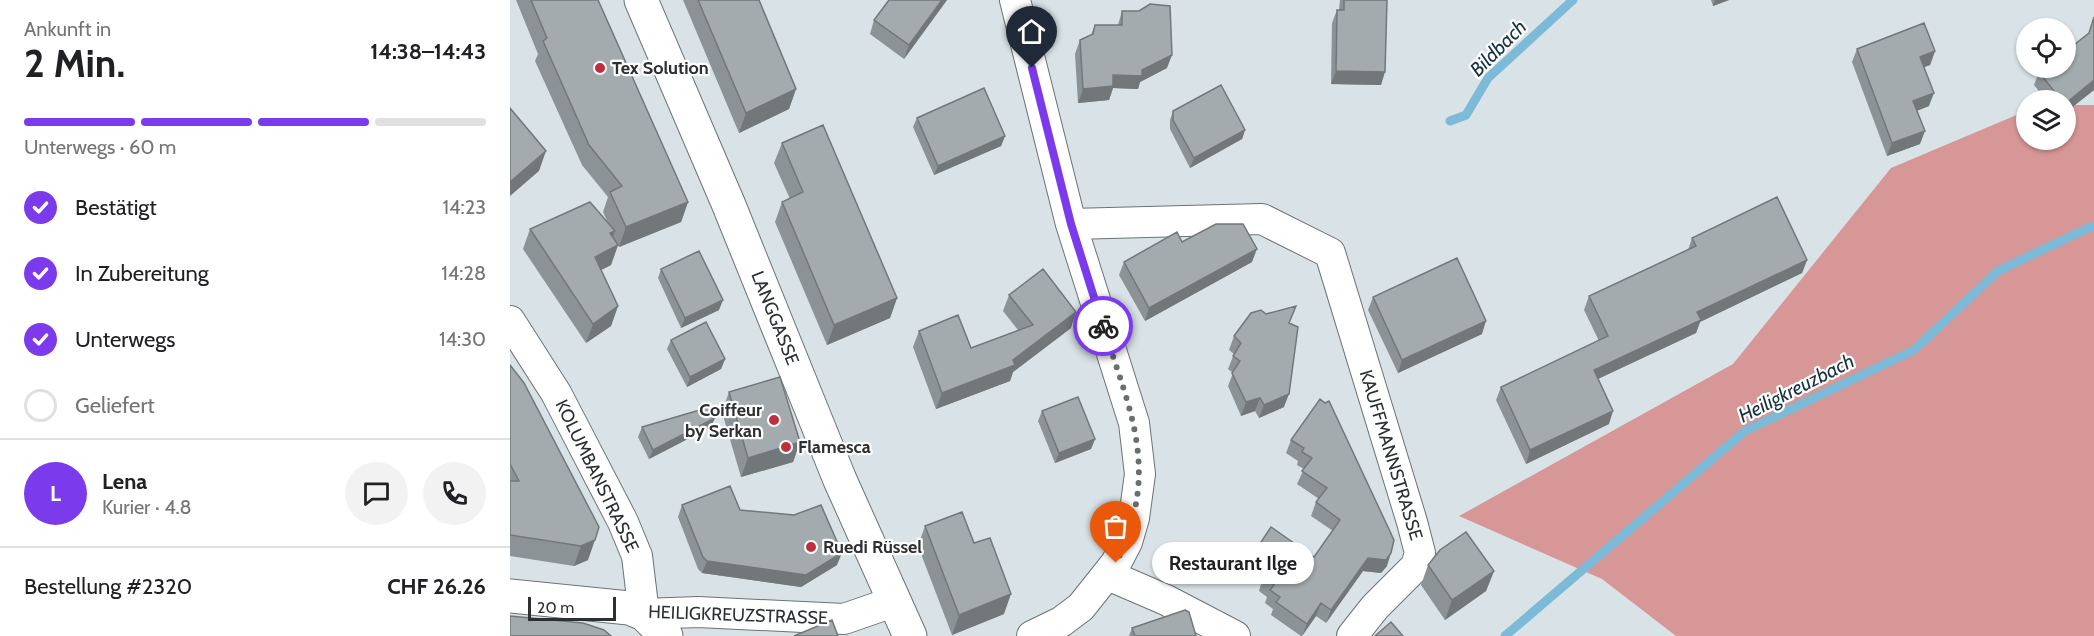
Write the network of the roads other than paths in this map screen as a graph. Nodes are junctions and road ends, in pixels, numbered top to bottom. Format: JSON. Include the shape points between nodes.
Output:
{"nodes":[{"id":1,"x":641,"y":0,"type":"edge"},
{"id":2,"x":1015,"y":0,"type":"edge"},
{"id":3,"x":1071,"y":224,"type":"junction"},
{"id":4,"x":510,"y":321,"type":"edge"},
{"id":5,"x":1108,"y":575,"type":"junction"},
{"id":6,"x":510,"y":596,"type":"edge"},
{"id":7,"x":893,"y":602,"type":"junction"},
{"id":8,"x":655,"y":625,"type":"edge"},
{"id":9,"x":910,"y":636,"type":"edge"},
{"id":10,"x":1032,"y":636,"type":"edge"},
{"id":11,"x":1234,"y":636,"type":"edge"},
{"id":12,"x":1352,"y":636,"type":"edge"}],
"edges":[{"from":1,"to":7,"type":"main road","name":"LANGGASSE"},
{"from":2,"to":3,"type":"street"},
{"from":3,"to":5,"type":"street","via":[[1134,423],[1138,452],[1140,474],[1134,518],[1127,542]]},
{"from":3,"to":12,"type":"street","name":"KAUFFMANNSTRASSE","via":[[1262,219],[1330,253],[1420,553],[1416,566]]},
{"from":4,"to":8,"type":"street","name":"KOLUMBANSTRASSE","via":[[556,393],[623,522],[637,556]]},
{"from":5,"to":10,"type":"street","via":[[1082,607]]},
{"from":5,"to":11,"type":"street"},
{"from":6,"to":8,"type":"main road","name":"HEILIGKREUZSTRASSE","via":[[629,608]]},
{"from":7,"to":8,"type":"street","name":"HEILIGKREUZSTRASSE","via":[[844,619],[698,612]]},
{"from":7,"to":9,"type":"main road","name":"LANGGASSE"}]}
